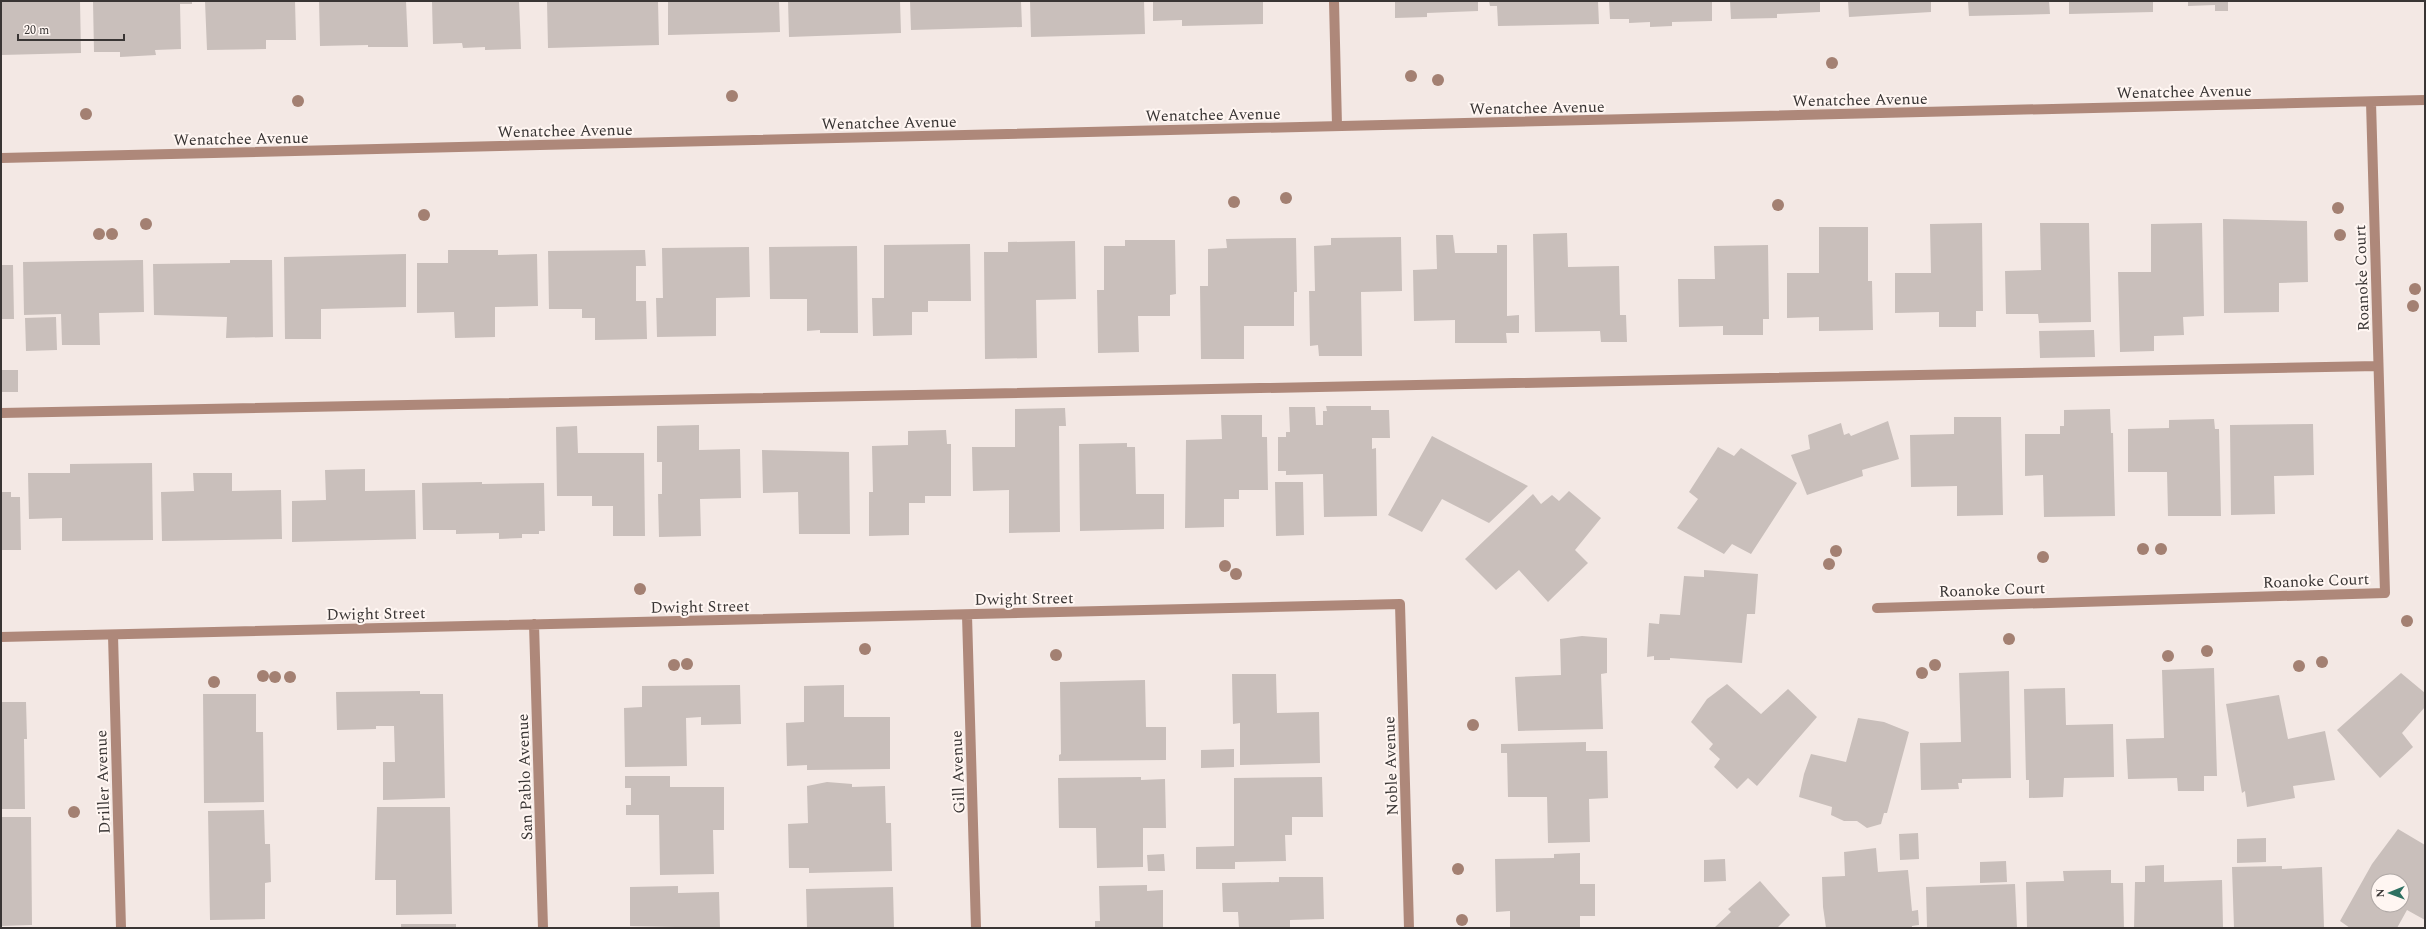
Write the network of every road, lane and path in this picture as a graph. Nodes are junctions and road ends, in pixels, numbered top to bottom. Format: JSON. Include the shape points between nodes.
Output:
{"nodes":[{"id":1,"x":1334,"y":1,"type":"edge"},
{"id":2,"x":2425,"y":100,"type":"edge"},
{"id":3,"x":2371,"y":102,"type":"junction"},
{"id":4,"x":1338,"y":126,"type":"junction"},
{"id":5,"x":1,"y":158,"type":"edge"},
{"id":6,"x":2378,"y":366,"type":"junction"},
{"id":7,"x":1,"y":413,"type":"edge"},
{"id":8,"x":1400,"y":604,"type":"joint"},
{"id":9,"x":1876,"y":608,"type":"dead end"},
{"id":10,"x":967,"y":614,"type":"junction"},
{"id":11,"x":534,"y":624,"type":"junction"},
{"id":12,"x":113,"y":635,"type":"junction"},
{"id":13,"x":1,"y":637,"type":"edge"},
{"id":14,"x":121,"y":928,"type":"edge"},
{"id":15,"x":543,"y":928,"type":"edge"},
{"id":16,"x":976,"y":928,"type":"edge"},
{"id":17,"x":1409,"y":928,"type":"edge"}],
"edges":[{"from":1,"to":4,"type":"street"},
{"from":2,"to":3,"type":"street","name":"Wenatchee Avenue"},
{"from":3,"to":4,"type":"street","name":"Wenatchee Avenue"},
{"from":3,"to":6,"type":"street","name":"Roanoke Court"},
{"from":4,"to":5,"type":"street","name":"Wenatchee Avenue"},
{"from":6,"to":7,"type":"street"},
{"from":6,"to":9,"type":"street","name":"Roanoke Court","via":[[2385,593]]},
{"from":8,"to":10,"type":"street","name":"Dwight Street"},
{"from":8,"to":17,"type":"street","name":"Noble Avenue"},
{"from":10,"to":11,"type":"street","name":"Dwight Street"},
{"from":10,"to":16,"type":"street","name":"Gill Avenue"},
{"from":11,"to":12,"type":"street","name":"Dwight Street"},
{"from":11,"to":15,"type":"street","name":"San Pablo Avenue"},
{"from":12,"to":13,"type":"street","name":"Dwight Street"},
{"from":12,"to":14,"type":"street","name":"Driller Avenue"}]}
